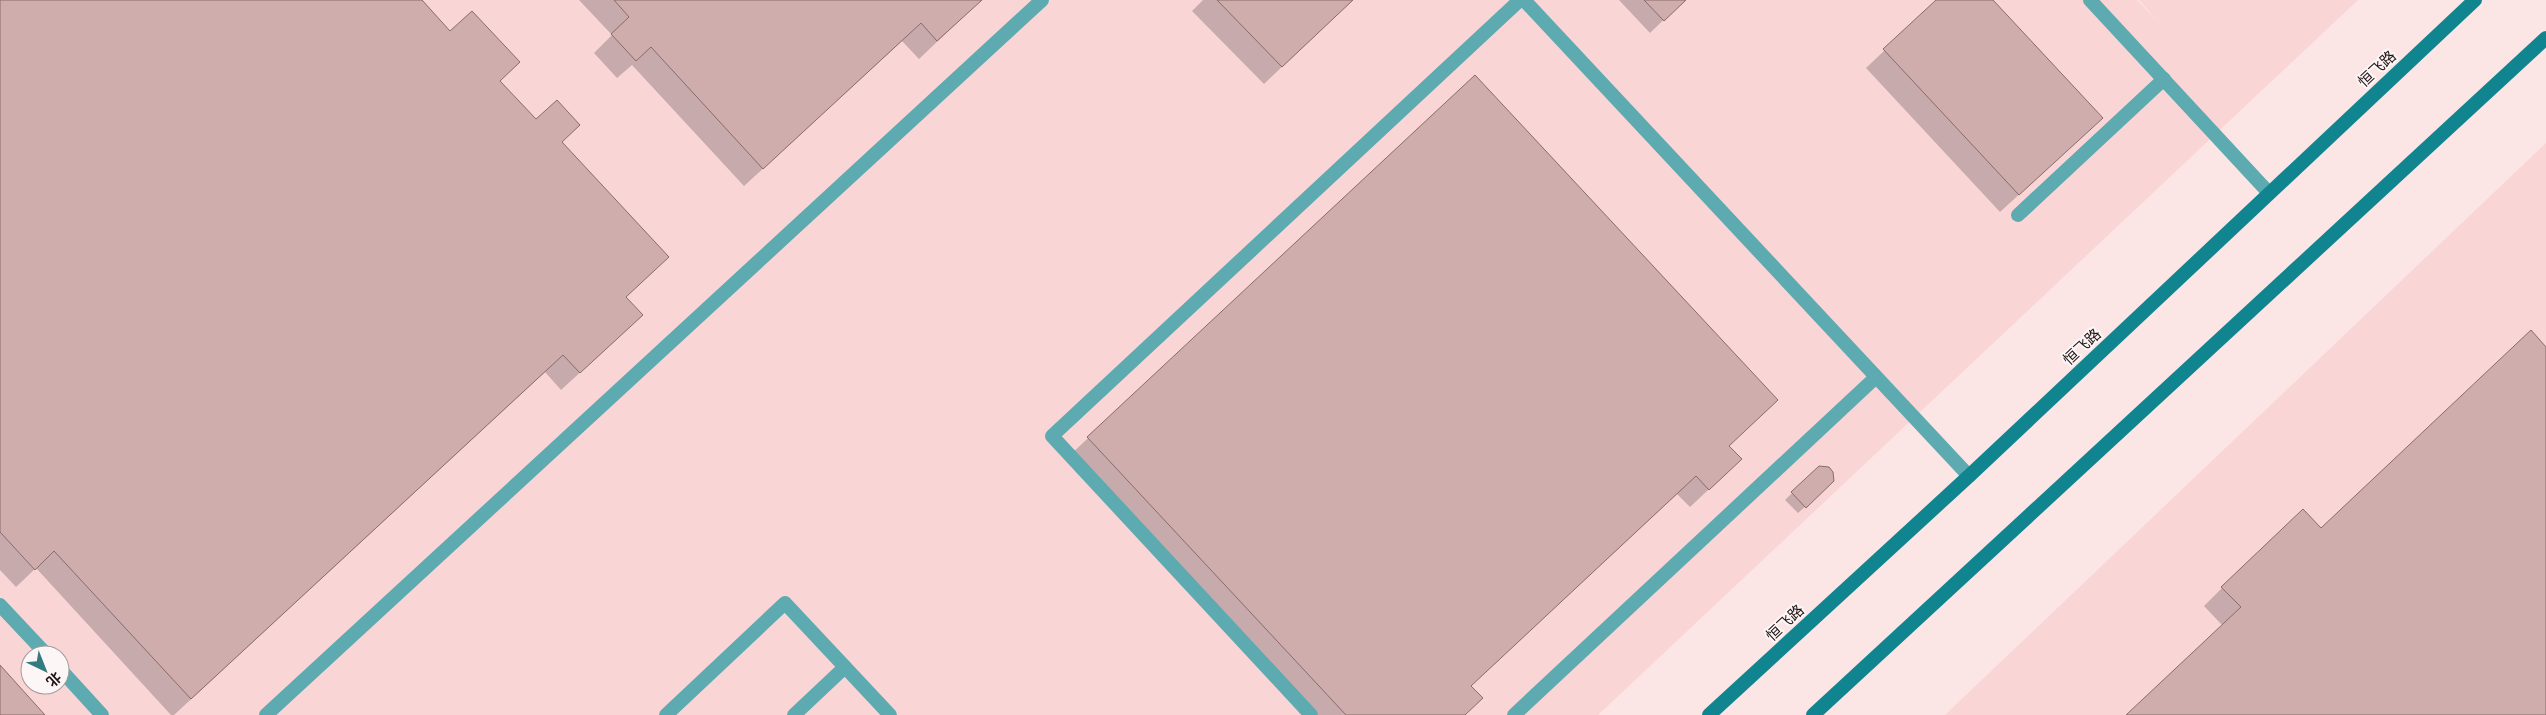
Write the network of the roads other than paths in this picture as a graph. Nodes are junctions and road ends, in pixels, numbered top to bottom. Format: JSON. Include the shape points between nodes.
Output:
{"nodes":[{"id":1,"x":1042,"y":0,"type":"edge"},
{"id":2,"x":1520,"y":0,"type":"edge"},
{"id":3,"x":1524,"y":0,"type":"edge"},
{"id":4,"x":2090,"y":0,"type":"edge"},
{"id":5,"x":2475,"y":0,"type":"edge"},
{"id":6,"x":2546,"y":38,"type":"edge"},
{"id":7,"x":2164,"y":79,"type":"junction"},
{"id":8,"x":2269,"y":193,"type":"junction"},
{"id":9,"x":2018,"y":215,"type":"dead end"},
{"id":10,"x":1875,"y":378,"type":"junction"},
{"id":11,"x":1968,"y":476,"type":"junction"},
{"id":12,"x":0,"y":605,"type":"edge"},
{"id":13,"x":37,"y":645,"type":"edge"},
{"id":14,"x":845,"y":667,"type":"junction"},
{"id":15,"x":70,"y":681,"type":"edge"},
{"id":16,"x":102,"y":715,"type":"edge"},
{"id":17,"x":266,"y":715,"type":"edge"},
{"id":18,"x":666,"y":715,"type":"edge"},
{"id":19,"x":794,"y":715,"type":"edge"},
{"id":20,"x":890,"y":715,"type":"edge"},
{"id":21,"x":1311,"y":715,"type":"edge"},
{"id":22,"x":1514,"y":715,"type":"edge"},
{"id":23,"x":1709,"y":715,"type":"edge"},
{"id":24,"x":1813,"y":715,"type":"edge"}],
"edges":[{"from":1,"to":17,"type":"lane"},
{"from":2,"to":21,"type":"lane","via":[[1052,436]]},
{"from":3,"to":10,"type":"lane"},
{"from":4,"to":7,"type":"lane"},
{"from":5,"to":8,"type":"main road","name":"恒飞路"},
{"from":6,"to":24,"type":"main road"},
{"from":7,"to":8,"type":"lane"},
{"from":7,"to":9,"type":"lane"},
{"from":8,"to":11,"type":"main road","name":"恒飞路"},
{"from":10,"to":11,"type":"lane"},
{"from":10,"to":22,"type":"lane"},
{"from":11,"to":23,"type":"main road","name":"恒飞路"},
{"from":12,"to":13,"type":"lane"},
{"from":14,"to":18,"type":"lane","via":[[785,603]]},
{"from":14,"to":19,"type":"lane"},
{"from":14,"to":20,"type":"lane"},
{"from":15,"to":16,"type":"lane"}]}
